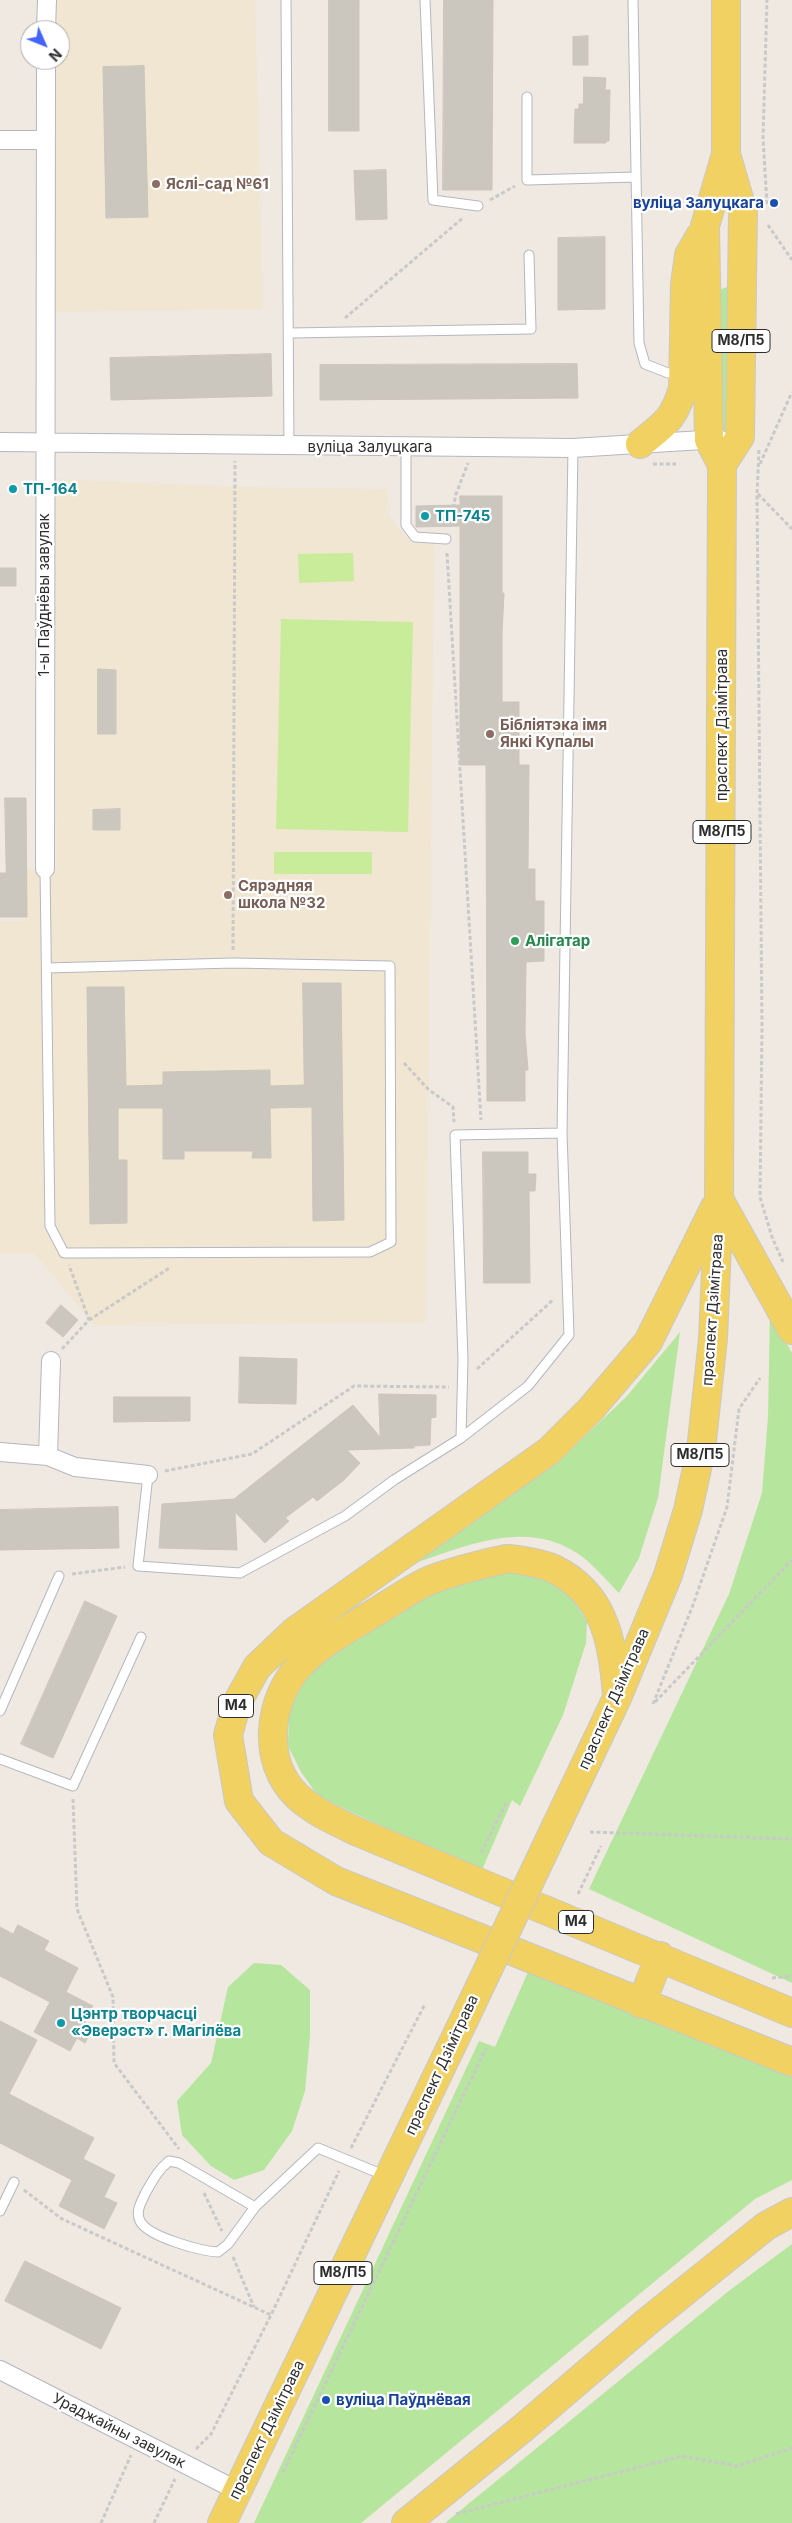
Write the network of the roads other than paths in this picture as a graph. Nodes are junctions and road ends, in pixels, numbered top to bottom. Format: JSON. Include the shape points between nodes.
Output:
{"nodes":[{"id":1,"x":47,"y":0,"type":"edge"},
{"id":2,"x":286,"y":0,"type":"edge"},
{"id":3,"x":425,"y":0,"type":"edge"},
{"id":4,"x":633,"y":0,"type":"edge"},
{"id":5,"x":726,"y":0,"type":"edge"},
{"id":6,"x":46,"y":20,"type":"edge"},
{"id":7,"x":46,"y":70,"type":"edge"},
{"id":8,"x":527,"y":97,"type":"dead end"},
{"id":9,"x":0,"y":140,"type":"edge"},
{"id":10,"x":44,"y":140,"type":"junction"},
{"id":11,"x":726,"y":154,"type":"junction"},
{"id":12,"x":636,"y":177,"type":"junction"},
{"id":13,"x":478,"y":206,"type":"road end"},
{"id":14,"x":706,"y":226,"type":"junction"},
{"id":15,"x":529,"y":255,"type":"dead end"},
{"id":16,"x":290,"y":333,"type":"junction"},
{"id":17,"x":683,"y":373,"type":"junction"},
{"id":18,"x":709,"y":440,"type":"junction"},
{"id":19,"x":0,"y":442,"type":"edge"},
{"id":20,"x":44,"y":442,"type":"junction"},
{"id":21,"x":750,"y":442,"type":"junction"},
{"id":22,"x":289,"y":447,"type":"junction"},
{"id":23,"x":406,"y":448,"type":"junction"},
{"id":24,"x":573,"y":448,"type":"junction"},
{"id":25,"x":644,"y":454,"type":"junction"},
{"id":26,"x":722,"y":465,"type":"junction"},
{"id":27,"x":446,"y":539,"type":"road end"},
{"id":28,"x":45,"y":869,"type":"joint"},
{"id":29,"x":47,"y":968,"type":"junction"},
{"id":30,"x":562,"y":1133,"type":"junction"},
{"id":31,"x":719,"y":1199,"type":"junction"},
{"id":32,"x":792,"y":1330,"type":"edge"},
{"id":33,"x":51,"y":1361,"type":"road end"},
{"id":34,"x":461,"y":1438,"type":"junction"},
{"id":35,"x":0,"y":1452,"type":"edge"},
{"id":36,"x":48,"y":1456,"type":"junction"},
{"id":37,"x":148,"y":1474,"type":"joint"},
{"id":38,"x":59,"y":1576,"type":"road end"},
{"id":39,"x":141,"y":1637,"type":"dead end"},
{"id":40,"x":617,"y":1698,"type":"junction"},
{"id":41,"x":0,"y":1711,"type":"edge"},
{"id":42,"x":0,"y":1759,"type":"edge"},
{"id":43,"x":660,"y":1956,"type":"junction"},
{"id":44,"x":641,"y":2004,"type":"junction"},
{"id":45,"x":792,"y":2013,"type":"edge"},
{"id":46,"x":792,"y":2062,"type":"edge"},
{"id":47,"x":389,"y":2177,"type":"junction"},
{"id":48,"x":14,"y":2182,"type":"road end"},
{"id":49,"x":254,"y":2207,"type":"junction"},
{"id":50,"x":0,"y":2211,"type":"edge"},
{"id":51,"x":792,"y":2212,"type":"edge"},
{"id":52,"x":0,"y":2370,"type":"edge"},
{"id":53,"x":238,"y":2491,"type":"junction"},
{"id":54,"x":222,"y":2523,"type":"edge"},
{"id":55,"x":406,"y":2523,"type":"edge"}],
"edges":[{"from":1,"to":6,"type":"street"},
{"from":2,"to":16,"type":"lane"},
{"from":3,"to":13,"type":"lane","via":[[433,200]]},
{"from":4,"to":12,"type":"lane"},
{"from":5,"to":11,"type":"main road","number":"М8/П5"},
{"from":7,"to":10,"type":"street","name":"1-ы Паўднёвы завулак"},
{"from":8,"to":12,"type":"lane","via":[[527,180]]},
{"from":9,"to":10,"type":"street"},
{"from":10,"to":20,"type":"street","name":"1-ы Паўднёвы завулак"},
{"from":11,"to":14,"type":"main road"},
{"from":11,"to":21,"type":"main road","number":"М8/П5","via":[[743,212]]},
{"from":12,"to":17,"type":"lane","via":[[639,343],[644,364],[668,373]]},
{"from":14,"to":17,"type":"main road","via":[[689,255]]},
{"from":14,"to":18,"type":"main road"},
{"from":15,"to":16,"type":"lane","via":[[531,330]]},
{"from":16,"to":22,"type":"lane"},
{"from":17,"to":25,"type":"main road","via":[[679,403]]},
{"from":18,"to":21,"type":"street","name":"вуліца Залуцкага"},
{"from":18,"to":25,"type":"street","name":"вуліца Залуцкага"},
{"from":18,"to":26,"type":"main road"},
{"from":19,"to":20,"type":"street","name":"вуліца Залуцкага"},
{"from":20,"to":22,"type":"street","name":"вуліца Залуцкага"},
{"from":20,"to":28,"type":"street","name":"1-ы Паўднёвы завулак"},
{"from":21,"to":26,"type":"main road"},
{"from":22,"to":23,"type":"street","name":"вуліца Залуцкага"},
{"from":23,"to":24,"type":"street","name":"вуліца Залуцкага","via":[[479,455]]},
{"from":23,"to":27,"type":"lane","via":[[406,525],[415,537]]},
{"from":24,"to":25,"type":"street","name":"вуліца Залуцкага"},
{"from":24,"to":30,"type":"lane"},
{"from":26,"to":31,"type":"main road","name":"праспект Дзімітрава","number":"М8/П5"},
{"from":28,"to":29,"type":"lane"},
{"from":29,"to":29,"type":"lane","via":[[233,963],[390,966],[391,1242],[370,1252],[64,1253],[50,1226]]},
{"from":30,"to":34,"type":"lane","via":[[570,1335],[528,1386]]},
{"from":30,"to":34,"type":"lane","via":[[455,1136],[463,1359]]},
{"from":31,"to":32,"type":"main road"},
{"from":31,"to":40,"type":"main road","name":"праспект Дзімітрава","number":"М8/П5","via":[[713,1339],[702,1450],[668,1575]]},
{"from":31,"to":44,"type":"main road","number":"М4","via":[[648,1342],[591,1408],[549,1451],[295,1631],[257,1667],[237,1703],[228,1735],[239,1801],[270,1842],[336,1881]]},
{"from":33,"to":36,"type":"street"},
{"from":34,"to":37,"type":"lane","via":[[344,1516],[240,1573],[138,1566]]},
{"from":35,"to":36,"type":"street"},
{"from":36,"to":37,"type":"street","via":[[75,1467]]},
{"from":38,"to":41,"type":"lane"},
{"from":39,"to":42,"type":"lane","via":[[73,1786]]},
{"from":40,"to":43,"type":"main road","number":"М4","via":[[613,1651],[598,1608],[582,1589],[553,1568],[508,1559],[428,1582],[326,1642],[300,1665],[276,1704],[274,1754],[282,1776],[296,1795],[323,1815]]},
{"from":40,"to":47,"type":"main road","name":"праспект Дзімітрава","number":"М8/П5","bridge":true},
{"from":43,"to":44,"type":"main road"},
{"from":43,"to":45,"type":"main road","number":"М4"},
{"from":44,"to":46,"type":"main road","number":"М4"},
{"from":47,"to":49,"type":"lane","via":[[318,2148]]},
{"from":47,"to":53,"type":"main road","name":"праспект Дзімітрава","number":"М8/П5"},
{"from":48,"to":50,"type":"lane"},
{"from":49,"to":49,"type":"lane","via":[[179,2163],[169,2161],[159,2169],[138,2209],[140,2221],[147,2230],[203,2251],[218,2252],[228,2244]]},
{"from":51,"to":55,"type":"main road","via":[[766,2226],[648,2321]]},
{"from":52,"to":53,"type":"street","name":"Ураджайны завулак"},
{"from":53,"to":54,"type":"main road","name":"праспект Дзімітрава","number":"М8/П5"}]}
